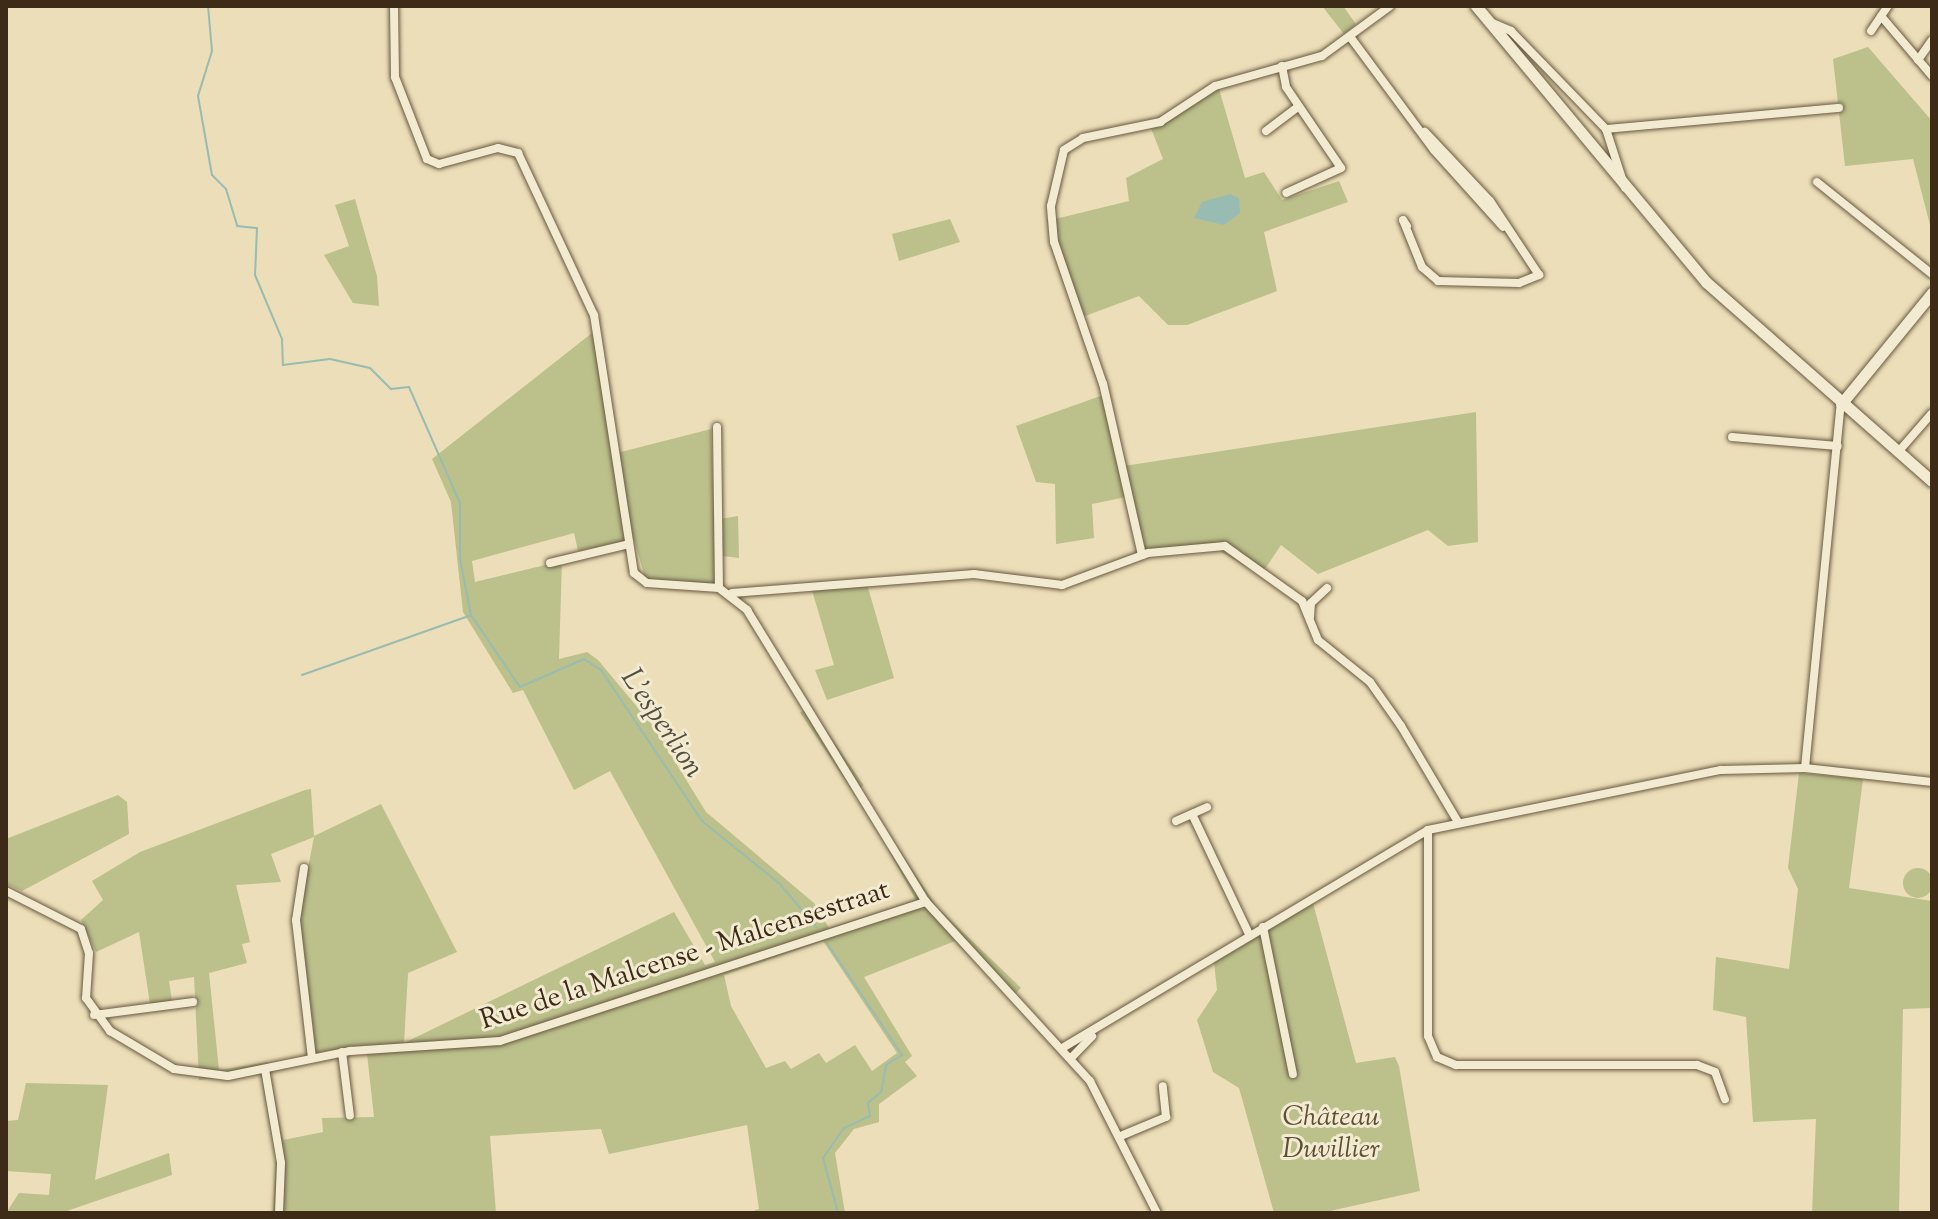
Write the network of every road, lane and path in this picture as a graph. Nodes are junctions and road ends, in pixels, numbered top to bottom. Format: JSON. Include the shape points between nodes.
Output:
{"nodes":[{"id":1,"x":394,"y":6,"type":"edge"},
{"id":2,"x":1390,"y":6,"type":"edge"},
{"id":3,"x":1476,"y":6,"type":"edge"},
{"id":4,"x":1888,"y":6,"type":"edge"},
{"id":5,"x":1881,"y":16,"type":"junction"},
{"id":6,"x":1489,"y":22,"type":"junction"},
{"id":7,"x":1871,"y":31,"type":"dead end"},
{"id":8,"x":1351,"y":38,"type":"junction"},
{"id":9,"x":1932,"y":40,"type":"edge"},
{"id":10,"x":1918,"y":60,"type":"junction"},
{"id":11,"x":1282,"y":66,"type":"junction"},
{"id":12,"x":1932,"y":76,"type":"edge"},
{"id":13,"x":1299,"y":106,"type":"junction"},
{"id":14,"x":1839,"y":108,"type":"dead end"},
{"id":15,"x":1606,"y":129,"type":"junction"},
{"id":16,"x":1266,"y":131,"type":"dead end"},
{"id":17,"x":1817,"y":182,"type":"dead end"},
{"id":18,"x":1624,"y":188,"type":"junction"},
{"id":19,"x":1286,"y":193,"type":"dead end"},
{"id":20,"x":1407,"y":226,"type":"dead end"},
{"id":21,"x":1932,"y":274,"type":"edge"},
{"id":22,"x":1932,"y":293,"type":"edge"},
{"id":23,"x":1841,"y":404,"type":"junction"},
{"id":24,"x":1932,"y":413,"type":"edge"},
{"id":25,"x":717,"y":427,"type":"dead end"},
{"id":26,"x":1732,"y":437,"type":"dead end"},
{"id":27,"x":1838,"y":446,"type":"junction"},
{"id":28,"x":1899,"y":451,"type":"junction"},
{"id":29,"x":1932,"y":481,"type":"edge"},
{"id":30,"x":629,"y":544,"type":"junction"},
{"id":31,"x":1142,"y":555,"type":"junction"},
{"id":32,"x":550,"y":563,"type":"dead end"},
{"id":33,"x":719,"y":588,"type":"junction"},
{"id":34,"x":1327,"y":588,"type":"dead end"},
{"id":35,"x":732,"y":593,"type":"junction"},
{"id":36,"x":1310,"y":618,"type":"junction"},
{"id":37,"x":1805,"y":768,"type":"junction"},
{"id":38,"x":1932,"y":782,"type":"edge"},
{"id":39,"x":1207,"y":807,"type":"dead end"},
{"id":40,"x":1192,"y":814,"type":"junction"},
{"id":41,"x":1176,"y":821,"type":"dead end"},
{"id":42,"x":1458,"y":822,"type":"junction"},
{"id":43,"x":1428,"y":830,"type":"junction"},
{"id":44,"x":304,"y":868,"type":"dead end"},
{"id":45,"x":7,"y":895,"type":"edge"},
{"id":46,"x":926,"y":902,"type":"junction"},
{"id":47,"x":1263,"y":927,"type":"junction"},
{"id":48,"x":1250,"y":936,"type":"junction"},
{"id":49,"x":193,"y":1002,"type":"dead end"},
{"id":50,"x":94,"y":1015,"type":"junction"},
{"id":51,"x":1092,"y":1036,"type":"junction"},
{"id":52,"x":1064,"y":1047,"type":"junction"},
{"id":53,"x":342,"y":1052,"type":"junction"},
{"id":54,"x":1072,"y":1057,"type":"junction"},
{"id":55,"x":312,"y":1058,"type":"junction"},
{"id":56,"x":265,"y":1069,"type":"junction"},
{"id":57,"x":1293,"y":1074,"type":"dead end"},
{"id":58,"x":1164,"y":1086,"type":"dead end"},
{"id":59,"x":1725,"y":1099,"type":"dead end"},
{"id":60,"x":350,"y":1116,"type":"dead end"},
{"id":61,"x":1123,"y":1135,"type":"junction"},
{"id":62,"x":279,"y":1213,"type":"edge"},
{"id":63,"x":1157,"y":1213,"type":"edge"}],
"edges":[{"from":1,"to":30,"type":"street","via":[[395,77],[427,159],[439,164],[498,148],[518,153],[594,315],[610,383]]},
{"from":2,"to":8,"type":"street"},
{"from":3,"to":6,"type":"main road"},
{"from":4,"to":5,"type":"street"},
{"from":5,"to":7,"type":"street"},
{"from":5,"to":10,"type":"street"},
{"from":6,"to":15,"type":"street","via":[[1511,31]]},
{"from":6,"to":18,"type":"main road"},
{"from":8,"to":11,"type":"street","via":[[1322,56]]},
{"from":8,"to":20,"type":"street","via":[[1425,132],[1490,201],[1539,275],[1533,282],[1438,281],[1422,267]]},
{"from":9,"to":10,"type":"street"},
{"from":10,"to":12,"type":"street"},
{"from":11,"to":13,"type":"street"},
{"from":11,"to":31,"type":"street","via":[[1215,86],[1145,127],[1071,142],[1060,160],[1054,242],[1103,384]]},
{"from":13,"to":16,"type":"street"},
{"from":13,"to":19,"type":"street","via":[[1341,168]]},
{"from":14,"to":15,"type":"street"},
{"from":15,"to":18,"type":"street"},
{"from":17,"to":21,"type":"street"},
{"from":18,"to":23,"type":"main road","via":[[1706,282]]},
{"from":22,"to":23,"type":"main road"},
{"from":23,"to":27,"type":"street"},
{"from":23,"to":28,"type":"main road"},
{"from":24,"to":28,"type":"street"},
{"from":25,"to":33,"type":"street"},
{"from":26,"to":27,"type":"street"},
{"from":27,"to":37,"type":"street"},
{"from":28,"to":29,"type":"main road"},
{"from":30,"to":32,"type":"street"},
{"from":30,"to":33,"type":"street","via":[[634,573],[647,583]]},
{"from":31,"to":35,"type":"street","via":[[1062,585],[974,574]]},
{"from":31,"to":36,"type":"street","via":[[1225,546],[1294,593]]},
{"from":33,"to":35,"type":"street"},
{"from":34,"to":36,"type":"street","via":[[1311,603]]},
{"from":35,"to":46,"type":"street"},
{"from":36,"to":42,"type":"street","via":[[1326,649],[1370,682]]},
{"from":37,"to":38,"type":"street"},
{"from":37,"to":42,"type":"street","via":[[1706,772]]},
{"from":39,"to":40,"type":"street"},
{"from":40,"to":41,"type":"street"},
{"from":40,"to":48,"type":"street"},
{"from":42,"to":43,"type":"street"},
{"from":43,"to":47,"type":"street"},
{"from":43,"to":59,"type":"street","via":[[1428,1036],[1437,1057],[1456,1065],[1697,1065],[1715,1072]]},
{"from":44,"to":55,"type":"street","via":[[296,920]]},
{"from":45,"to":50,"type":"street","via":[[81,929]]},
{"from":46,"to":52,"type":"street"},
{"from":46,"to":53,"type":"street","name":"Rue de la Malcense - Malcensestraat","via":[[500,1041]]},
{"from":47,"to":48,"type":"street"},
{"from":47,"to":57,"type":"street"},
{"from":48,"to":51,"type":"street"},
{"from":49,"to":50,"type":"street"},
{"from":50,"to":56,"type":"street","name":"Rue de la Malcense - Malcensestraat","via":[[174,1069],[228,1076]]},
{"from":51,"to":52,"type":"street"},
{"from":51,"to":54,"type":"street"},
{"from":52,"to":54,"type":"street"},
{"from":53,"to":55,"type":"street","name":"Rue de la Malcense - Malcensestraat"},
{"from":53,"to":60,"type":"street"},
{"from":54,"to":61,"type":"street"},
{"from":55,"to":56,"type":"street","name":"Rue de la Malcense - Malcensestraat"},
{"from":56,"to":62,"type":"street","via":[[281,1163]]},
{"from":58,"to":61,"type":"street","via":[[1166,1117]]},
{"from":61,"to":63,"type":"street"}]}
